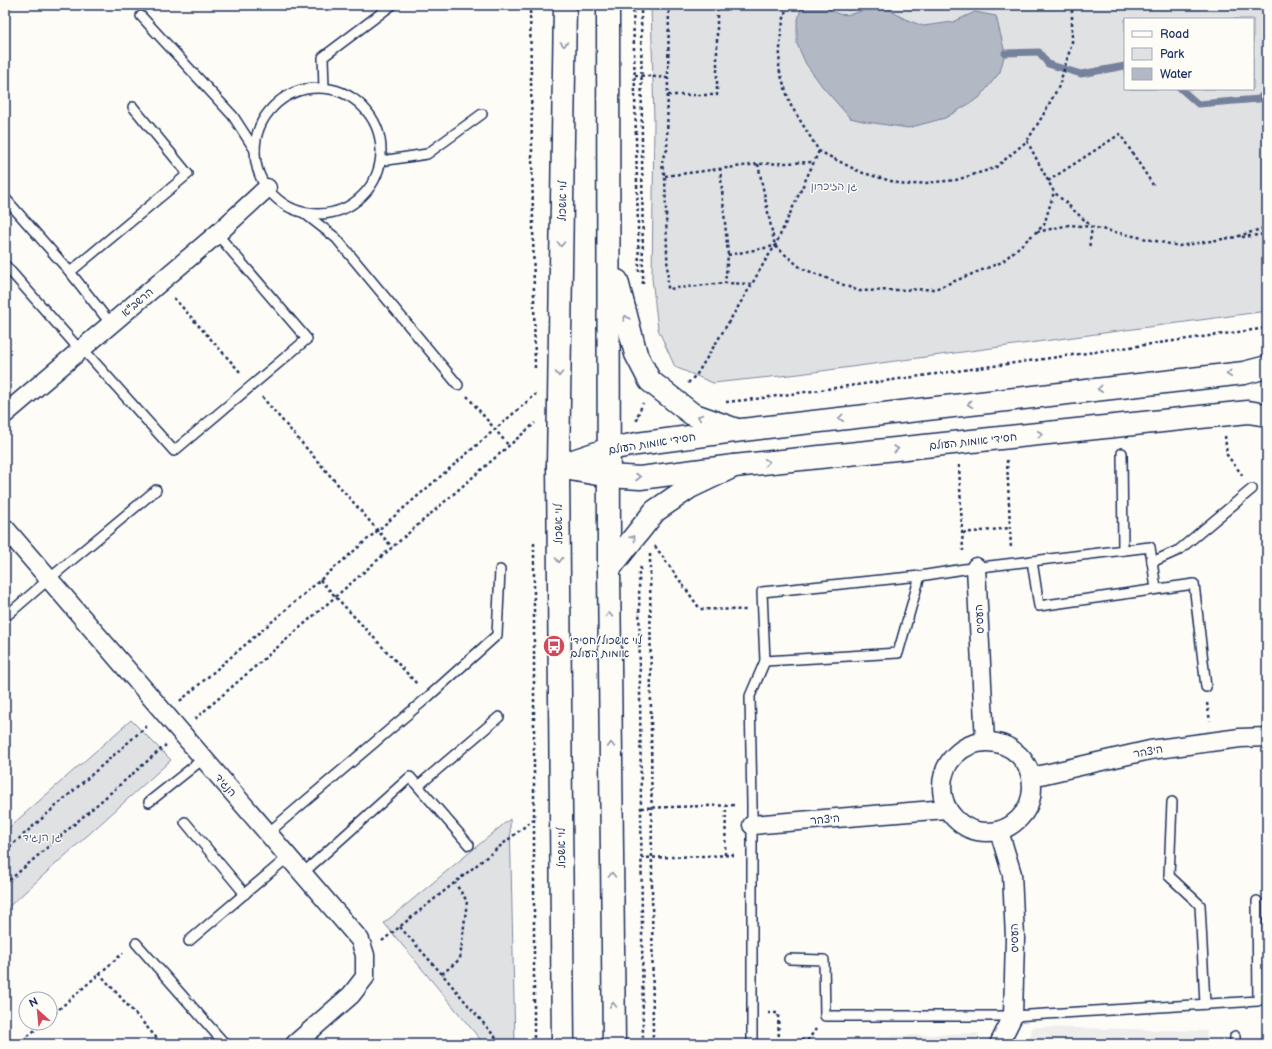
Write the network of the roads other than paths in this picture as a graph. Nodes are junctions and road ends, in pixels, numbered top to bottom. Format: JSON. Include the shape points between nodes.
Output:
{"nodes":[{"id":1,"x":392,"y":5,"type":"edge"},
{"id":2,"x":565,"y":5,"type":"edge"},
{"id":3,"x":608,"y":5,"type":"edge"},
{"id":4,"x":141,"y":16,"type":"dead end"},
{"id":5,"x":324,"y":88,"type":"junction"},
{"id":6,"x":133,"y":107,"type":"dead end"},
{"id":7,"x":482,"y":114,"type":"dead end"},
{"id":8,"x":255,"y":150,"type":"junction"},
{"id":9,"x":381,"y":161,"type":"junction"},
{"id":10,"x":267,"y":188,"type":"junction"},
{"id":11,"x":5,"y":198,"type":"edge"},
{"id":12,"x":304,"y":213,"type":"junction"},
{"id":13,"x":217,"y":234,"type":"junction"},
{"id":14,"x":608,"y":244,"type":"junction"},
{"id":15,"x":5,"y":265,"type":"edge"},
{"id":16,"x":70,"y":272,"type":"junction"},
{"id":17,"x":111,"y":324,"type":"junction"},
{"id":18,"x":81,"y":349,"type":"junction"},
{"id":19,"x":1267,"y":367,"type":"edge"},
{"id":20,"x":458,"y":385,"type":"road end"},
{"id":21,"x":5,"y":414,"type":"edge"},
{"id":22,"x":1267,"y":415,"type":"edge"},
{"id":23,"x":737,"y":430,"type":"junction"},
{"id":24,"x":608,"y":449,"type":"junction"},
{"id":25,"x":1122,"y":453,"type":"dead end"},
{"id":26,"x":558,"y":466,"type":"junction"},
{"id":27,"x":734,"y":466,"type":"junction"},
{"id":28,"x":609,"y":476,"type":"junction"},
{"id":29,"x":156,"y":490,"type":"dead end"},
{"id":30,"x":1252,"y":490,"type":"road end"},
{"id":31,"x":5,"y":528,"type":"edge"},
{"id":32,"x":1123,"y":550,"type":"junction"},
{"id":33,"x":1032,"y":561,"type":"junction"},
{"id":34,"x":1152,"y":562,"type":"junction"},
{"id":35,"x":970,"y":568,"type":"junction"},
{"id":36,"x":609,"y":569,"type":"junction"},
{"id":37,"x":500,"y":570,"type":"dead end"},
{"id":38,"x":920,"y":576,"type":"junction"},
{"id":39,"x":49,"y":579,"type":"junction"},
{"id":40,"x":1156,"y":589,"type":"junction"},
{"id":41,"x":5,"y":617,"type":"edge"},
{"id":42,"x":765,"y":661,"type":"junction"},
{"id":43,"x":1206,"y":687,"type":"road end"},
{"id":44,"x":500,"y":717,"type":"dead end"},
{"id":45,"x":1267,"y":737,"type":"edge"},
{"id":46,"x":985,"y":742,"type":"junction"},
{"id":47,"x":204,"y":759,"type":"junction"},
{"id":48,"x":1032,"y":777,"type":"junction"},
{"id":49,"x":418,"y":786,"type":"junction"},
{"id":50,"x":149,"y":802,"type":"dead end"},
{"id":51,"x":1172,"y":802,"type":"dead end"},
{"id":52,"x":946,"y":809,"type":"junction"},
{"id":53,"x":185,"y":822,"type":"dead end"},
{"id":54,"x":752,"y":825,"type":"junction"},
{"id":55,"x":1000,"y":831,"type":"junction"},
{"id":56,"x":268,"y":833,"type":"junction"},
{"id":57,"x":468,"y":845,"type":"dead end"},
{"id":58,"x":288,"y":857,"type":"junction"},
{"id":59,"x":302,"y":874,"type":"junction"},
{"id":60,"x":245,"y":894,"type":"junction"},
{"id":61,"x":1257,"y":901,"type":"dead end"},
{"id":62,"x":189,"y":941,"type":"dead end"},
{"id":63,"x":136,"y":943,"type":"road end"},
{"id":64,"x":789,"y":960,"type":"dead end"},
{"id":65,"x":1204,"y":1004,"type":"junction"},
{"id":66,"x":1013,"y":1016,"type":"junction"},
{"id":67,"x":225,"y":1044,"type":"edge"},
{"id":68,"x":295,"y":1044,"type":"edge"},
{"id":69,"x":563,"y":1044,"type":"edge"},
{"id":70,"x":614,"y":1044,"type":"edge"},
{"id":71,"x":752,"y":1044,"type":"edge"},
{"id":72,"x":999,"y":1044,"type":"edge"}],
"edges":[{"from":1,"to":5,"type":"lane","via":[[323,56]]},
{"from":2,"to":26,"type":"main road","name":"לוי אשכול","one_way":true},
{"from":3,"to":14,"type":"main road"},
{"from":4,"to":8,"type":"lane","via":[[233,116]]},
{"from":5,"to":8,"type":"lane","via":[[304,90],[284,98],[269,112],[259,130]]},
{"from":5,"to":9,"type":"lane","via":[[344,93],[361,104],[374,121],[381,140]]},
{"from":6,"to":16,"type":"lane","via":[[188,174]]},
{"from":7,"to":9,"type":"lane","via":[[427,154]]},
{"from":8,"to":10,"type":"lane","via":[[258,170]]},
{"from":9,"to":12,"type":"lane","via":[[374,180],[362,197],[345,209],[324,214]]},
{"from":10,"to":12,"type":"lane","via":[[290,208]]},
{"from":10,"to":13,"type":"street","name":"הרשב\"א"},
{"from":11,"to":16,"type":"lane"},
{"from":12,"to":20,"type":"lane","via":[[336,238]]},
{"from":13,"to":17,"type":"street","name":"הרשב\"א"},
{"from":13,"to":18,"type":"lane","via":[[307,338],[174,451]]},
{"from":23,"to":14,"type":"main road","one_way":true,"via":[[692,414],[650,381],[636,354]]},
{"from":14,"to":24,"type":"main road"},
{"from":15,"to":18,"type":"lane"},
{"from":16,"to":17,"type":"lane"},
{"from":17,"to":18,"type":"street","name":"הרשב\"א"},
{"from":18,"to":21,"type":"street","name":"הרשב\"א"},
{"from":19,"to":23,"type":"main road","name":"חסידי אומות העולם","one_way":true,"via":[[1244,373]]},
{"from":27,"to":22,"type":"main road","name":"חסידי אומות העולם","one_way":true,"via":[[1248,412]]},
{"from":23,"to":24,"type":"main road","name":"חסידי אומות העולם"},
{"from":24,"to":26,"type":"main road","name":"חסידי אומות העולם"},
{"from":24,"to":28,"type":"main road"},
{"from":25,"to":32,"type":"lane"},
{"from":26,"to":28,"type":"main road","name":"חסידי אומות העולם"},
{"from":26,"to":69,"type":"main road","name":"לוי אשכול","one_way":true},
{"from":28,"to":27,"type":"main road","name":"חסידי אומות העולם","one_way":true,"via":[[640,478]]},
{"from":36,"to":27,"type":"main road","one_way":true,"via":[[655,511],[690,487]]},
{"from":28,"to":36,"type":"main road"},
{"from":29,"to":39,"type":"lane"},
{"from":30,"to":34,"type":"lane","via":[[1179,550]]},
{"from":31,"to":39,"type":"street","name":"הנגיד"},
{"from":32,"to":33,"type":"lane"},
{"from":32,"to":34,"type":"lane","via":[[1150,547]]},
{"from":33,"to":35,"type":"lane"},
{"from":33,"to":40,"type":"lane","via":[[1039,606]]},
{"from":34,"to":40,"type":"lane"},
{"from":35,"to":38,"type":"lane"},
{"from":35,"to":46,"type":"street","name":"העסיס"},
{"from":70,"to":36,"type":"main road","one_way":true},
{"from":37,"to":56,"type":"lane","via":[[497,635]]},
{"from":38,"to":42,"type":"lane","via":[[898,653]]},
{"from":38,"to":42,"type":"lane","via":[[762,592]]},
{"from":39,"to":41,"type":"lane"},
{"from":39,"to":47,"type":"street","name":"הנגיד"},
{"from":40,"to":43,"type":"lane","via":[[1194,584]]},
{"from":42,"to":54,"type":"lane","via":[[750,696]]},
{"from":44,"to":49,"type":"lane"},
{"from":45,"to":48,"type":"street","name":"היצהר","via":[[1150,750]]},
{"from":46,"to":48,"type":"street","via":[[998,743],[1020,755]]},
{"from":46,"to":52,"type":"street","via":[[970,745],[957,753],[947,765],[942,779]]},
{"from":47,"to":50,"type":"lane"},
{"from":47,"to":56,"type":"street","name":"הנגיד"},
{"from":48,"to":55,"type":"street","via":[[1029,804],[1022,816]]},
{"from":49,"to":57,"type":"lane"},
{"from":49,"to":59,"type":"lane","via":[[410,777]]},
{"from":51,"to":65,"type":"lane","via":[[1169,876],[1200,905]]},
{"from":52,"to":54,"type":"street","name":"היצהר"},
{"from":52,"to":55,"type":"street","via":[[954,819],[975,832]]},
{"from":53,"to":60,"type":"lane"},
{"from":54,"to":71,"type":"lane"},
{"from":55,"to":66,"type":"street","name":"העסיס","via":[[1012,874],[1015,938]]},
{"from":56,"to":58,"type":"street","name":"הנגיד"},
{"from":58,"to":59,"type":"street","name":"הנגיד"},
{"from":58,"to":60,"type":"lane"},
{"from":59,"to":68,"type":"street","name":"הנגיד","via":[[360,940],[365,955],[365,977],[350,995]]},
{"from":60,"to":62,"type":"lane"},
{"from":61,"to":65,"type":"lane","via":[[1258,1001]]},
{"from":63,"to":67,"type":"lane"},
{"from":64,"to":66,"type":"lane","via":[[824,960],[825,1016]]},
{"from":65,"to":66,"type":"lane"},
{"from":66,"to":72,"type":"street","name":"העסיס"}]}
